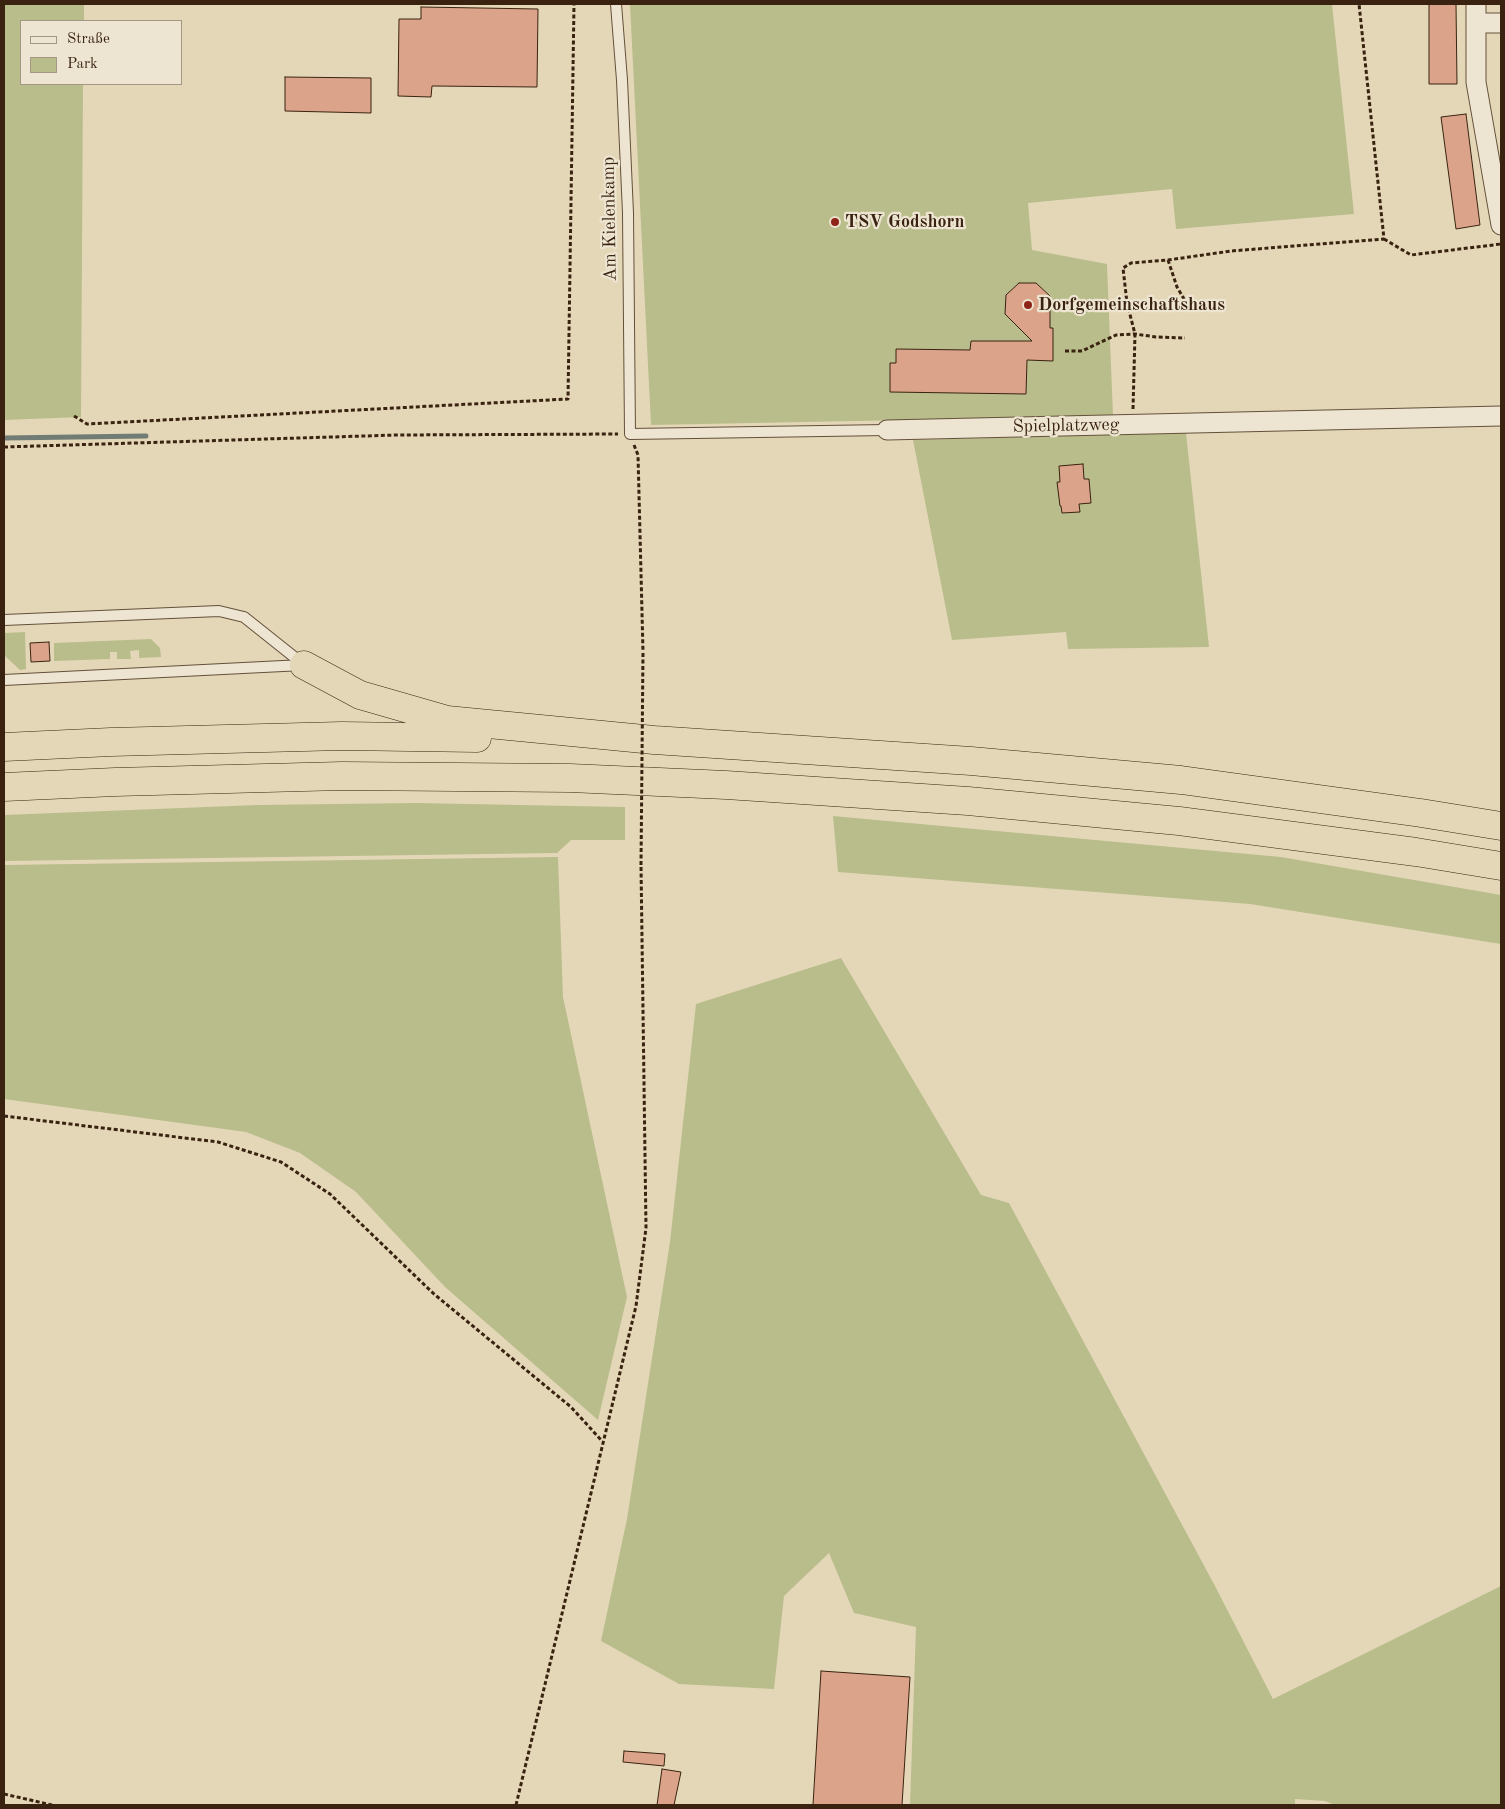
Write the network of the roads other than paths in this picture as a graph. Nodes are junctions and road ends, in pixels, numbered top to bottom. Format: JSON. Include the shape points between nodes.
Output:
{"nodes":[{"id":1,"x":616,"y":4,"type":"edge"},
{"id":2,"x":1476,"y":4,"type":"edge"},
{"id":3,"x":1476,"y":23,"type":"junction"},
{"id":4,"x":1501,"y":23,"type":"edge"},
{"id":5,"x":1497,"y":172,"type":"edge"},
{"id":6,"x":1501,"y":225,"type":"edge"},
{"id":7,"x":1501,"y":416,"type":"edge"},
{"id":8,"x":887,"y":430,"type":"joint"},
{"id":9,"x":630,"y":434,"type":"joint"},
{"id":10,"x":4,"y":620,"type":"edge"},
{"id":11,"x":304,"y":665,"type":"junction"},
{"id":12,"x":4,"y":680,"type":"edge"},
{"id":13,"x":654,"y":740,"type":"junction"},
{"id":14,"x":4,"y":747,"type":"edge"},
{"id":15,"x":4,"y":787,"type":"edge"},
{"id":16,"x":1501,"y":826,"type":"edge"},
{"id":17,"x":1501,"y":866,"type":"edge"}],
"edges":[{"from":1,"to":9,"type":"lane","name":"Am Kielenkamp","via":[[628,213]]},
{"from":2,"to":3,"type":"street"},
{"from":3,"to":4,"type":"street"},
{"from":3,"to":5,"type":"street","via":[[1476,82]]},
{"from":5,"to":6,"type":"street"},
{"from":7,"to":8,"type":"street","name":"Spielplatzweg"},
{"from":8,"to":9,"type":"lane","name":"Spielplatzweg"},
{"from":10,"to":11,"type":"lane","via":[[219,611],[244,617]]},
{"from":11,"to":12,"type":"lane"},
{"from":11,"to":13,"type":"highway","via":[[360,696],[447,720]]},
{"from":13,"to":14,"type":"highway","via":[[342,736]]},
{"from":13,"to":16,"type":"highway","via":[[951,760],[1172,780]]},
{"from":15,"to":17,"type":"highway","via":[[342,776],[570,778],[726,785],[968,801],[1179,821]]}]}
